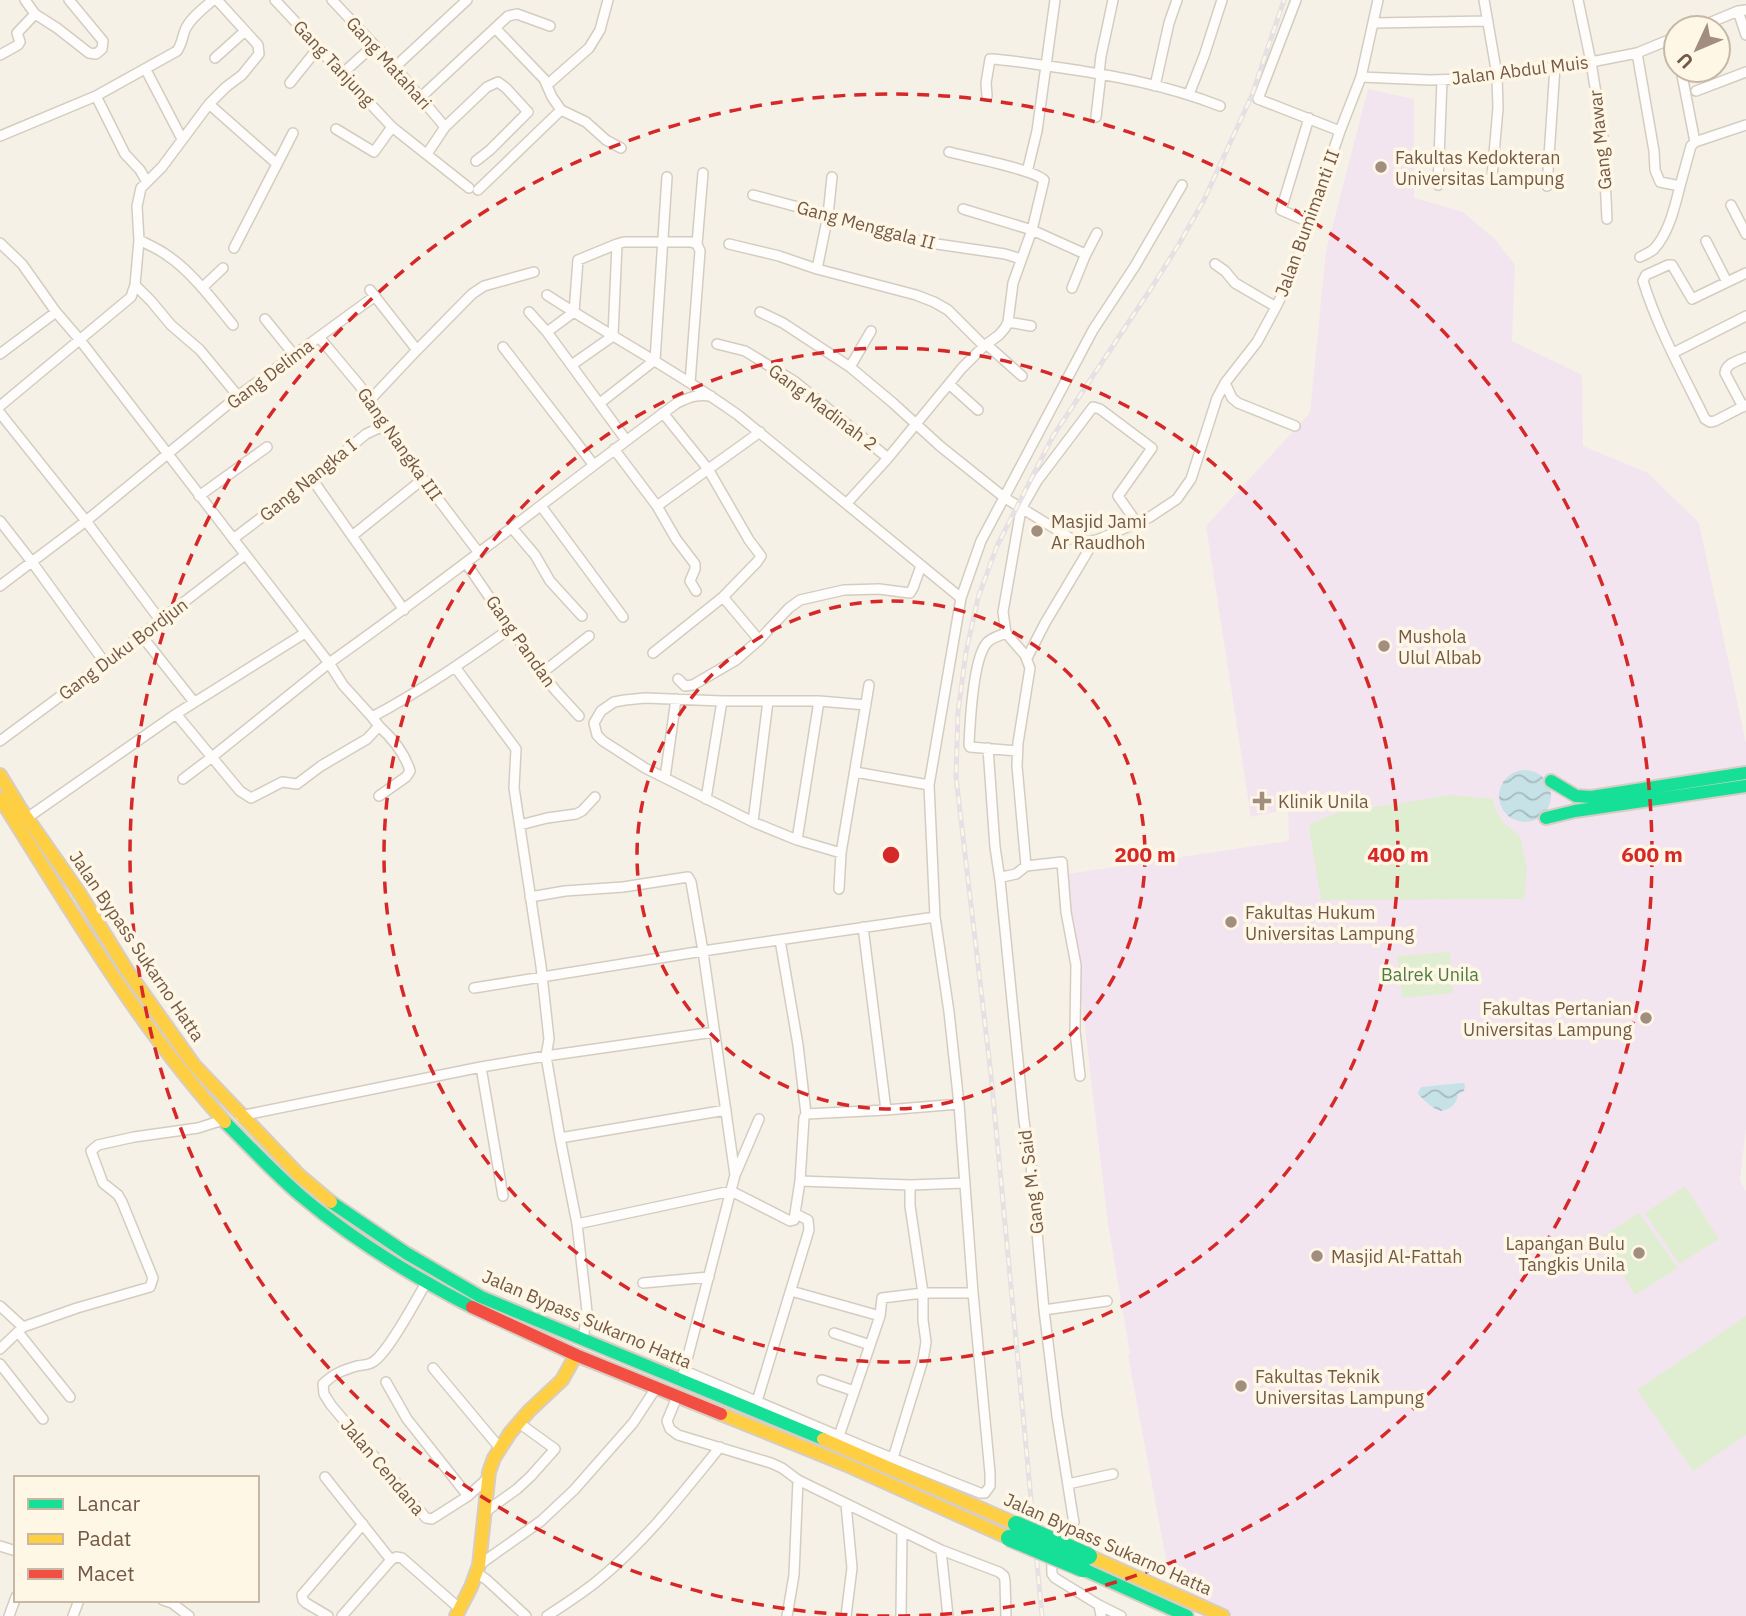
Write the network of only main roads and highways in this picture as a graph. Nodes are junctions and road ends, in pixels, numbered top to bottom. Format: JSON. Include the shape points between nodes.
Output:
{"nodes":[{"id":1,"x":1746,"y":773,"type":"edge"},
{"id":2,"x":0,"y":775,"type":"edge"},
{"id":3,"x":1551,"y":782,"type":"dead end"},
{"id":4,"x":1746,"y":786,"type":"edge"},
{"id":5,"x":0,"y":798,"type":"edge"},
{"id":6,"x":1546,"y":818,"type":"dead end"},
{"id":7,"x":71,"y":895,"type":"junction"},
{"id":8,"x":83,"y":914,"type":"junction"},
{"id":9,"x":412,"y":1266,"type":"junction"},
{"id":10,"x":576,"y":1355,"type":"junction"},
{"id":11,"x":1012,"y":1531,"type":"junction"},
{"id":12,"x":1086,"y":1563,"type":"junction"},
{"id":13,"x":458,"y":1612,"type":"edge"},
{"id":14,"x":1187,"y":1616,"type":"edge"},
{"id":15,"x":1223,"y":1616,"type":"edge"}],
"edges":[{"from":1,"to":3,"type":"main road","via":[[1591,797],[1576,796]]},
{"from":2,"to":7,"type":"main road","name":"Jalan Bypass Sukarno Hatta"},
{"from":4,"to":6,"type":"main road"},
{"from":5,"to":7,"type":"main road","name":"Jalan Bypass Sukarno Hatta"},
{"from":7,"to":8,"type":"main road","name":"Jalan Bypass Sukarno Hatta"},
{"from":8,"to":9,"type":"main road","name":"Jalan Bypass Sukarno Hatta","via":[[194,1065],[240,1116],[299,1175]]},
{"from":8,"to":9,"type":"main road","name":"Jalan Bypass Sukarno Hatta","via":[[156,1039],[223,1120],[303,1198],[357,1238]]},
{"from":9,"to":10,"type":"main road","name":"Jalan Bypass Sukarno Hatta","via":[[426,1283]]},
{"from":9,"to":11,"type":"main road","name":"Jalan Bypass Sukarno Hatta","via":[[583,1339],[683,1375],[857,1453]]},
{"from":10,"to":11,"type":"main road","name":"Jalan Bypass Sukarno Hatta"},
{"from":10,"to":13,"type":"main road","via":[[562,1380],[519,1423],[493,1458],[478,1569]]},
{"from":11,"to":12,"type":"main road","name":"Jalan Bypass Sukarno Hatta","bridge":true},
{"from":12,"to":14,"type":"main road","name":"Jalan Bypass Sukarno Hatta"},
{"from":12,"to":15,"type":"main road","name":"Jalan Bypass Sukarno Hatta"}]}
